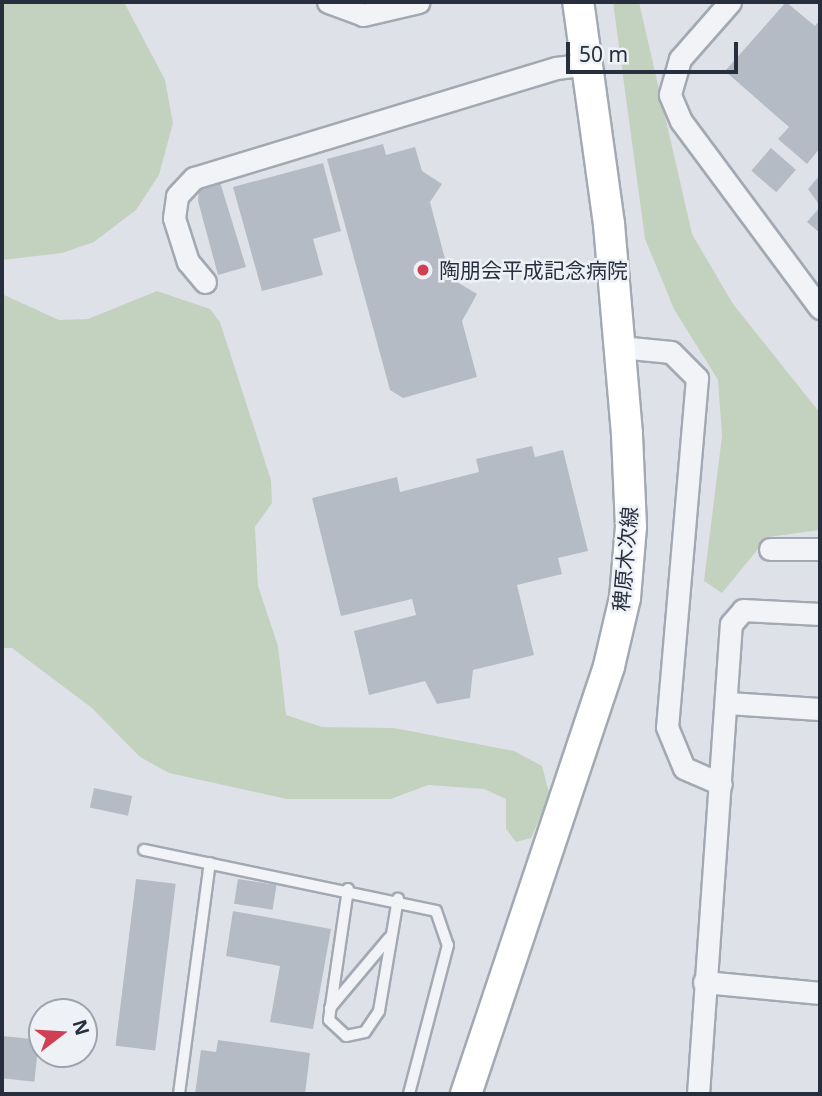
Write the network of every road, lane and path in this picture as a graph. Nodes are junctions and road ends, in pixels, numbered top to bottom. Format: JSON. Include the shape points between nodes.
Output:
{"nodes":[{"id":1,"x":328,"y":2,"type":"edge"},
{"id":2,"x":419,"y":2,"type":"edge"},
{"id":3,"x":578,"y":2,"type":"edge"},
{"id":4,"x":730,"y":2,"type":"edge"},
{"id":5,"x":587,"y":64,"type":"junction"},
{"id":6,"x":205,"y":282,"type":"dead end"},
{"id":7,"x":820,"y":308,"type":"edge"},
{"id":8,"x":620,"y":347,"type":"junction"},
{"id":9,"x":770,"y":549,"type":"dead end"},
{"id":10,"x":820,"y":550,"type":"edge"},
{"id":11,"x":820,"y":614,"type":"edge"},
{"id":12,"x":727,"y":704,"type":"junction"},
{"id":13,"x":820,"y":709,"type":"edge"},
{"id":14,"x":721,"y":784,"type":"junction"},
{"id":15,"x":144,"y":850,"type":"dead end"},
{"id":16,"x":210,"y":863,"type":"junction"},
{"id":17,"x":348,"y":889,"type":"junction"},
{"id":18,"x":398,"y":899,"type":"junction"},
{"id":19,"x":391,"y":936,"type":"junction"},
{"id":20,"x":704,"y":982,"type":"junction"},
{"id":21,"x":820,"y":993,"type":"edge"},
{"id":22,"x":330,"y":1008,"type":"junction"},
{"id":23,"x":179,"y":1094,"type":"edge"},
{"id":24,"x":409,"y":1094,"type":"edge"},
{"id":25,"x":466,"y":1094,"type":"edge"},
{"id":26,"x":698,"y":1094,"type":"edge"}],
"edges":[{"from":1,"to":2,"type":"street","via":[[363,15]]},
{"from":3,"to":5,"type":"main road","name":"稗原木次線"},
{"from":4,"to":7,"type":"street","via":[[680,59],[670,94],[681,121]]},
{"from":5,"to":6,"type":"street","via":[[556,68],[194,177],[177,196],[174,218],[188,262]]},
{"from":5,"to":8,"type":"main road","name":"稗原木次線"},
{"from":8,"to":14,"type":"street","via":[[671,352],[697,378],[667,727],[684,768]]},
{"from":8,"to":25,"type":"main road","name":"稗原木次線","via":[[631,527],[625,598],[609,666]]},
{"from":9,"to":10,"type":"street"},
{"from":11,"to":12,"type":"street","via":[[737,613],[731,624]]},
{"from":12,"to":13,"type":"street"},
{"from":12,"to":14,"type":"street"},
{"from":14,"to":20,"type":"street"},
{"from":15,"to":16,"type":"lane"},
{"from":16,"to":17,"type":"lane"},
{"from":16,"to":23,"type":"lane"},
{"from":17,"to":18,"type":"lane"},
{"from":17,"to":22,"type":"lane"},
{"from":18,"to":19,"type":"lane"},
{"from":18,"to":24,"type":"lane","via":[[436,911],[448,931],[423,1059]]},
{"from":19,"to":22,"type":"lane"},
{"from":19,"to":22,"type":"lane","via":[[379,1011],[369,1029],[341,1035],[331,1026]]},
{"from":20,"to":21,"type":"street"},
{"from":20,"to":26,"type":"street"}]}
